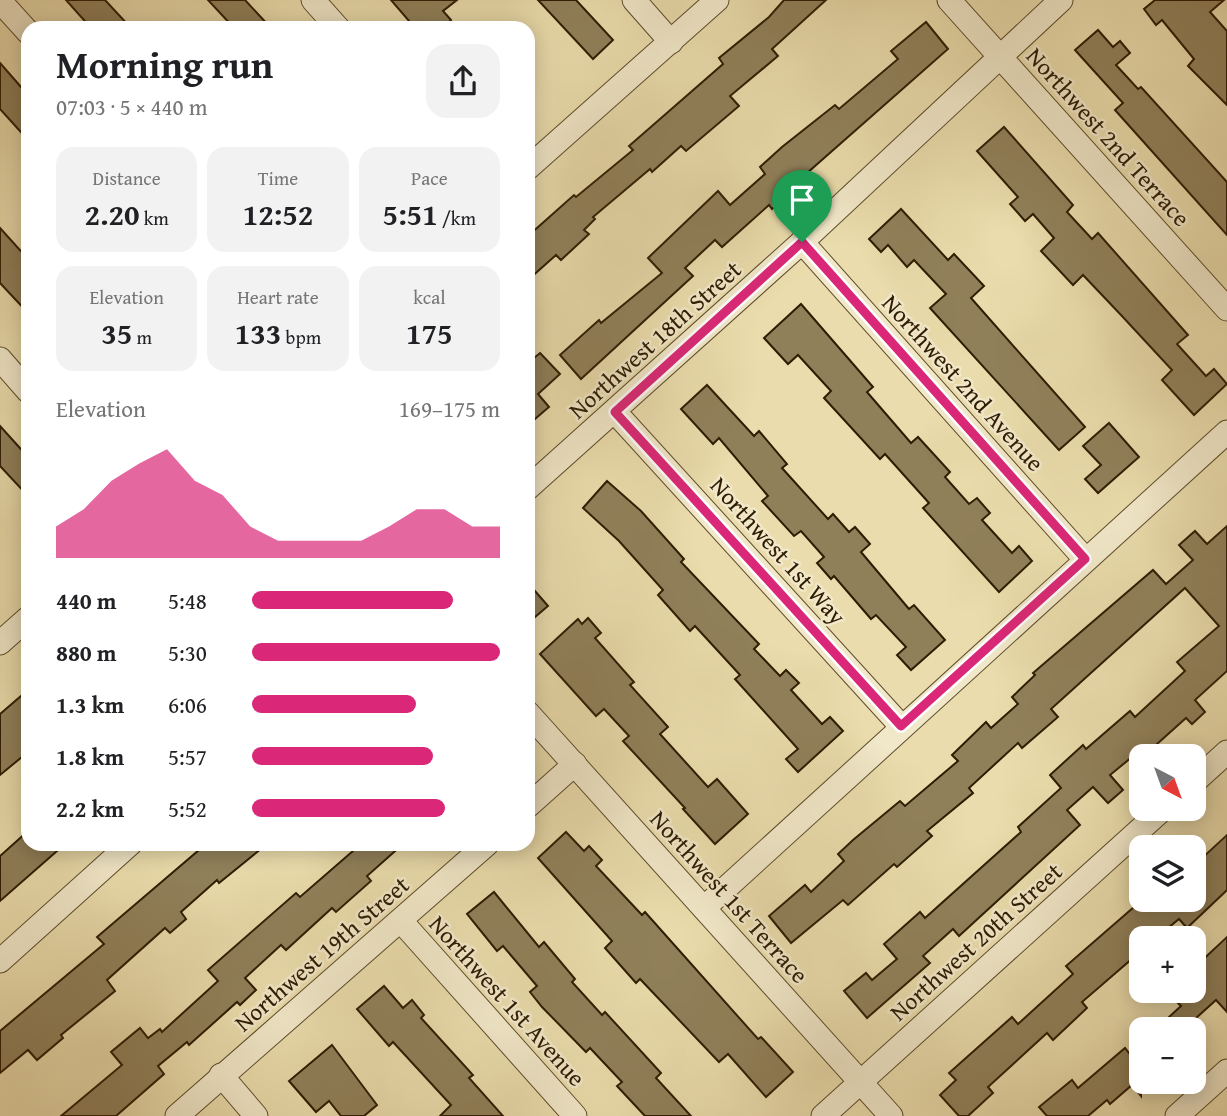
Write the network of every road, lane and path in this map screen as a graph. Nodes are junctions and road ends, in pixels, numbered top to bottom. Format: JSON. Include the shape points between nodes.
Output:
{"nodes":[{"id":1,"x":313,"y":0,"type":"edge"},
{"id":2,"x":634,"y":0,"type":"edge"},
{"id":3,"x":717,"y":0,"type":"edge"},
{"id":4,"x":949,"y":0,"type":"edge"},
{"id":5,"x":1061,"y":0,"type":"edge"},
{"id":6,"x":0,"y":1,"type":"edge"},
{"id":7,"x":332,"y":21,"type":"edge"},
{"id":8,"x":21,"y":24,"type":"edge"},
{"id":9,"x":671,"y":42,"type":"junction"},
{"id":10,"x":1001,"y":56,"type":"junction"},
{"id":11,"x":535,"y":162,"type":"edge"},
{"id":12,"x":802,"y":242,"type":"junction"},
{"id":13,"x":1227,"y":309,"type":"edge"},
{"id":14,"x":0,"y":359,"type":"edge"},
{"id":15,"x":21,"y":383,"type":"edge"},
{"id":16,"x":615,"y":412,"type":"junction"},
{"id":17,"x":1227,"y":432,"type":"edge"},
{"id":18,"x":535,"y":482,"type":"edge"},
{"id":19,"x":1085,"y":559,"type":"junction"},
{"id":20,"x":21,"y":624,"type":"edge"},
{"id":21,"x":0,"y":643,"type":"edge"},
{"id":22,"x":535,"y":721,"type":"edge"},
{"id":23,"x":901,"y":726,"type":"junction"},
{"id":24,"x":1227,"y":752,"type":"edge"},
{"id":25,"x":575,"y":764,"type":"junction"},
{"id":26,"x":1206,"y":771,"type":"edge"},
{"id":27,"x":535,"y":800,"type":"edge"},
{"id":28,"x":1150,"y":821,"type":"edge"},
{"id":29,"x":122,"y":851,"type":"edge"},
{"id":30,"x":479,"y":851,"type":"edge"},
{"id":31,"x":704,"y":908,"type":"junction"},
{"id":32,"x":401,"y":921,"type":"junction"},
{"id":33,"x":0,"y":961,"type":"edge"},
{"id":34,"x":1227,"y":1071,"type":"edge"},
{"id":35,"x":221,"y":1075,"type":"junction"},
{"id":36,"x":859,"y":1082,"type":"junction"},
{"id":37,"x":177,"y":1116,"type":"edge"},
{"id":38,"x":256,"y":1116,"type":"edge"},
{"id":39,"x":575,"y":1116,"type":"edge"},
{"id":40,"x":823,"y":1116,"type":"edge"},
{"id":41,"x":891,"y":1116,"type":"edge"},
{"id":42,"x":1177,"y":1116,"type":"edge"}],
"edges":[{"from":1,"to":7,"type":"street"},
{"from":2,"to":9,"type":"street"},
{"from":3,"to":9,"type":"street"},
{"from":4,"to":10,"type":"street","name":"Northwest 2nd Terrace"},
{"from":5,"to":10,"type":"street","name":"Northwest 18th Street"},
{"from":6,"to":8,"type":"street"},
{"from":9,"to":11,"type":"street"},
{"from":10,"to":12,"type":"street","name":"Northwest 18th Street"},
{"from":10,"to":13,"type":"street","name":"Northwest 2nd Terrace"},
{"from":12,"to":16,"type":"street","name":"Northwest 18th Street"},
{"from":12,"to":19,"type":"street","name":"Northwest 2nd Avenue"},
{"from":14,"to":15,"type":"street"},
{"from":16,"to":18,"type":"street","name":"Northwest 18th Street"},
{"from":16,"to":23,"type":"street","name":"Northwest 1st Way"},
{"from":17,"to":19,"type":"street"},
{"from":19,"to":23,"type":"street"},
{"from":20,"to":21,"type":"street"},
{"from":22,"to":25,"type":"street","name":"Northwest 1st Terrace"},
{"from":23,"to":31,"type":"street"},
{"from":24,"to":26,"type":"street"},
{"from":25,"to":27,"type":"street"},
{"from":25,"to":31,"type":"street","name":"Northwest 1st Terrace"},
{"from":28,"to":36,"type":"street","name":"Northwest 20th Street"},
{"from":29,"to":33,"type":"street"},
{"from":30,"to":32,"type":"street","name":"Northwest 19th Street"},
{"from":31,"to":36,"type":"street","name":"Northwest 1st Terrace"},
{"from":32,"to":35,"type":"street","name":"Northwest 19th Street"},
{"from":32,"to":39,"type":"street","name":"Northwest 1st Avenue"},
{"from":34,"to":42,"type":"street"},
{"from":35,"to":37,"type":"street","name":"Northwest 19th Street"},
{"from":35,"to":38,"type":"street"},
{"from":36,"to":40,"type":"street","name":"Northwest 20th Street"},
{"from":36,"to":41,"type":"street","name":"Northwest 1st Terrace"}]}
